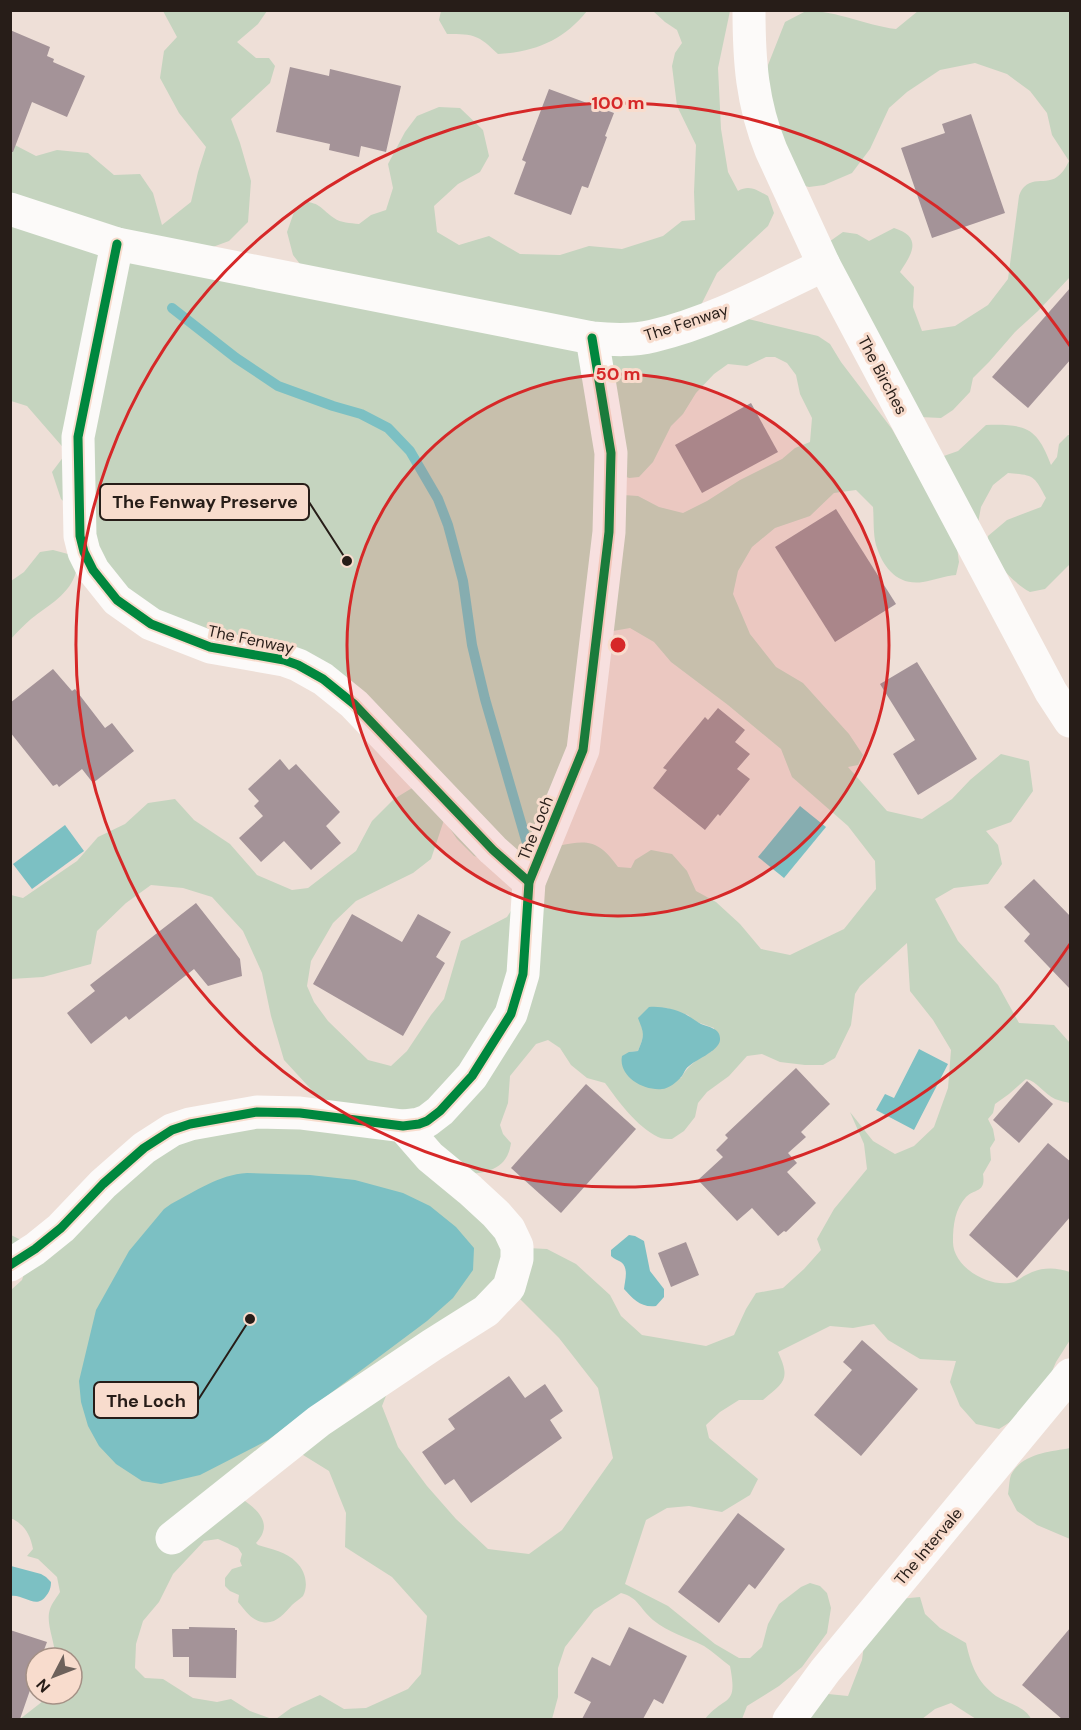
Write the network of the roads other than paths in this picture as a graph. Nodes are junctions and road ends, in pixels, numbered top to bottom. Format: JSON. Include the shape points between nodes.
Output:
{"nodes":[{"id":1,"x":749,"y":10,"type":"edge"},
{"id":2,"x":10,"y":209,"type":"edge"},
{"id":3,"x":117,"y":244,"type":"junction"},
{"id":4,"x":824,"y":265,"type":"junction"},
{"id":5,"x":592,"y":338,"type":"junction"},
{"id":6,"x":1071,"y":721,"type":"edge"},
{"id":7,"x":529,"y":882,"type":"junction"},
{"id":8,"x":403,"y":1126,"type":"junction"},
{"id":9,"x":10,"y":1265,"type":"edge"},
{"id":10,"x":1071,"y":1375,"type":"edge"},
{"id":11,"x":172,"y":1538,"type":"dead end"},
{"id":12,"x":789,"y":1719,"type":"edge"}],
"edges":[{"from":1,"to":4,"type":"street","name":"The Birches","via":[[750,66],[757,110],[771,150]]},
{"from":2,"to":3,"type":"street","name":"The Fenway"},
{"from":3,"to":5,"type":"street","name":"The Fenway"},
{"from":3,"to":7,"type":"street","name":"The Fenway","via":[[78,437],[80,536],[93,570],[117,600],[151,624],[210,647],[298,664],[323,679],[354,704],[493,850]]},
{"from":4,"to":5,"type":"street","name":"The Fenway","via":[[707,319],[652,336]]},
{"from":4,"to":6,"type":"street","name":"The Birches"},
{"from":5,"to":7,"type":"street","name":"The Loch","via":[[611,453],[607,554],[583,750]]},
{"from":7,"to":8,"type":"street","name":"The Loch","via":[[523,974],[511,1014],[472,1076],[440,1111],[427,1121]]},
{"from":8,"to":9,"type":"street","name":"The Loch","via":[[300,1113],[257,1112],[172,1130],[144,1148],[61,1228]]},
{"from":8,"to":11,"type":"street","via":[[430,1157],[509,1228],[518,1246],[509,1287],[486,1311],[320,1421]]},
{"from":10,"to":12,"type":"street","name":"The Intervale"}]}
